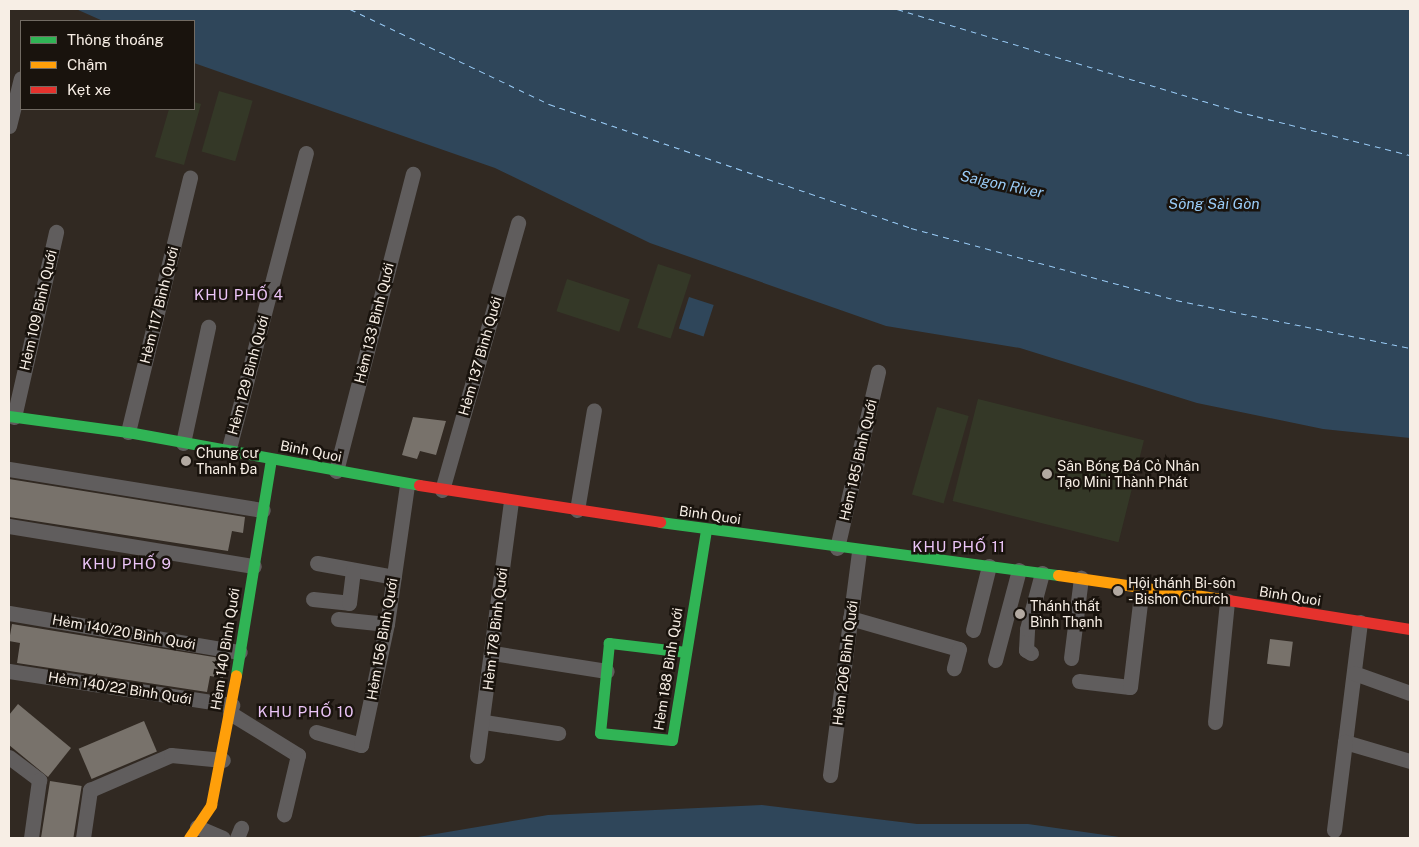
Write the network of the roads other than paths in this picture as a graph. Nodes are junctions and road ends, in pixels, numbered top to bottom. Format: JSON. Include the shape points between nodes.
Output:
{"nodes":[{"id":1,"x":20,"y":82,"type":"edge"},
{"id":2,"x":9,"y":126,"type":"edge"},
{"id":3,"x":306,"y":153,"type":"dead end"},
{"id":4,"x":413,"y":174,"type":"dead end"},
{"id":5,"x":190,"y":177,"type":"dead end"},
{"id":6,"x":518,"y":223,"type":"dead end"},
{"id":7,"x":56,"y":232,"type":"dead end"},
{"id":8,"x":208,"y":328,"type":"dead end"},
{"id":9,"x":878,"y":372,"type":"dead end"},
{"id":10,"x":594,"y":410,"type":"dead end"},
{"id":11,"x":12,"y":416,"type":"edge"},
{"id":12,"x":128,"y":432,"type":"junction"},
{"id":13,"x":183,"y":443,"type":"junction"},
{"id":14,"x":228,"y":452,"type":"junction"},
{"id":15,"x":271,"y":459,"type":"junction"},
{"id":16,"x":9,"y":469,"type":"edge"},
{"id":17,"x":336,"y":471,"type":"junction"},
{"id":18,"x":406,"y":486,"type":"junction"},
{"id":19,"x":442,"y":490,"type":"junction"},
{"id":20,"x":511,"y":502,"type":"junction"},
{"id":21,"x":263,"y":510,"type":"junction"},
{"id":22,"x":577,"y":510,"type":"junction"},
{"id":23,"x":9,"y":526,"type":"edge"},
{"id":24,"x":706,"y":530,"type":"junction"},
{"id":25,"x":837,"y":548,"type":"junction"},
{"id":26,"x":859,"y":551,"type":"junction"},
{"id":27,"x":317,"y":563,"type":"dead end"},
{"id":28,"x":254,"y":566,"type":"junction"},
{"id":29,"x":989,"y":566,"type":"junction"},
{"id":30,"x":353,"y":570,"type":"junction"},
{"id":31,"x":1019,"y":570,"type":"junction"},
{"id":32,"x":1042,"y":573,"type":"junction"},
{"id":33,"x":394,"y":577,"type":"junction"},
{"id":34,"x":1081,"y":578,"type":"junction"},
{"id":35,"x":1142,"y":586,"type":"junction"},
{"id":36,"x":313,"y":599,"type":"dead end"},
{"id":37,"x":1227,"y":601,"type":"junction"},
{"id":38,"x":9,"y":613,"type":"edge"},
{"id":39,"x":850,"y":618,"type":"junction"},
{"id":40,"x":338,"y":619,"type":"dead end"},
{"id":41,"x":1360,"y":622,"type":"junction"},
{"id":42,"x":387,"y":624,"type":"junction"},
{"id":43,"x":1410,"y":629,"type":"edge"},
{"id":44,"x":973,"y":630,"type":"dead end"},
{"id":45,"x":240,"y":652,"type":"junction"},
{"id":46,"x":686,"y":652,"type":"junction"},
{"id":47,"x":492,"y":653,"type":"junction"},
{"id":48,"x":1031,"y":653,"type":"dead end"},
{"id":49,"x":1071,"y":658,"type":"dead end"},
{"id":50,"x":995,"y":660,"type":"dead end"},
{"id":51,"x":954,"y":668,"type":"dead end"},
{"id":52,"x":9,"y":671,"type":"edge"},
{"id":53,"x":607,"y":671,"type":"junction"},
{"id":54,"x":1354,"y":672,"type":"junction"},
{"id":55,"x":1079,"y":681,"type":"dead end"},
{"id":56,"x":1410,"y":693,"type":"edge"},
{"id":57,"x":231,"y":709,"type":"junction"},
{"id":58,"x":484,"y":722,"type":"junction"},
{"id":59,"x":1215,"y":722,"type":"dead end"},
{"id":60,"x":316,"y":732,"type":"dead end"},
{"id":61,"x":558,"y":733,"type":"dead end"},
{"id":62,"x":1345,"y":742,"type":"junction"},
{"id":63,"x":477,"y":756,"type":"dead end"},
{"id":64,"x":9,"y":757,"type":"edge"},
{"id":65,"x":222,"y":760,"type":"junction"},
{"id":66,"x":1410,"y":761,"type":"edge"},
{"id":67,"x":830,"y":775,"type":"dead end"},
{"id":68,"x":284,"y":814,"type":"dead end"},
{"id":69,"x":1334,"y":830,"type":"dead end"},
{"id":70,"x":193,"y":832,"type":"edge"},
{"id":71,"x":31,"y":838,"type":"edge"},
{"id":72,"x":83,"y":838,"type":"edge"},
{"id":73,"x":223,"y":838,"type":"edge"}],
"edges":[{"from":1,"to":2,"type":"street"},
{"from":3,"to":14,"type":"street","name":"Hẻm 129 Bình Quới"},
{"from":4,"to":17,"type":"street","name":"Hẻm 133 Bình Quới"},
{"from":5,"to":12,"type":"street","name":"Hẻm 117 Bình Quới"},
{"from":6,"to":19,"type":"street","name":"Hẻm 137 Bình Quới"},
{"from":7,"to":11,"type":"street","name":"Hẻm 109 Bình Quới"},
{"from":8,"to":13,"type":"street"},
{"from":9,"to":25,"type":"street","name":"Hẻm 185 Bình Quới"},
{"from":10,"to":22,"type":"street"},
{"from":11,"to":12,"type":"main road","name":"Binh Quoi"},
{"from":12,"to":13,"type":"main road","name":"Binh Quoi"},
{"from":13,"to":14,"type":"main road","name":"Binh Quoi"},
{"from":14,"to":15,"type":"main road","name":"Binh Quoi"},
{"from":15,"to":17,"type":"main road","name":"Binh Quoi"},
{"from":15,"to":21,"type":"main road","name":"Hẻm 140 Bình Quới"},
{"from":16,"to":21,"type":"street"},
{"from":17,"to":18,"type":"main road","name":"Binh Quoi"},
{"from":18,"to":19,"type":"main road","name":"Binh Quoi"},
{"from":18,"to":33,"type":"street","name":"Hẻm 156 Bình Quới"},
{"from":19,"to":20,"type":"main road","name":"Binh Quoi"},
{"from":20,"to":22,"type":"main road","name":"Binh Quoi"},
{"from":20,"to":47,"type":"street","name":"Hẻm 178 Bình Quới"},
{"from":21,"to":28,"type":"main road","name":"Hẻm 140 Bình Quới"},
{"from":22,"to":24,"type":"main road","name":"Binh Quoi"},
{"from":23,"to":28,"type":"street"},
{"from":24,"to":25,"type":"main road","name":"Binh Quoi"},
{"from":24,"to":46,"type":"main road","name":"Hẻm 188 Bình Quới"},
{"from":25,"to":26,"type":"main road","name":"Binh Quoi"},
{"from":26,"to":29,"type":"main road","name":"Binh Quoi"},
{"from":26,"to":39,"type":"street","name":"Hẻm 206 Bình Quới"},
{"from":27,"to":30,"type":"street"},
{"from":28,"to":45,"type":"main road","name":"Hẻm 140 Bình Quới"},
{"from":29,"to":31,"type":"main road","name":"Binh Quoi"},
{"from":29,"to":44,"type":"street"},
{"from":30,"to":33,"type":"street"},
{"from":30,"to":36,"type":"street","via":[[349,603]]},
{"from":31,"to":32,"type":"main road","name":"Binh Quoi"},
{"from":31,"to":50,"type":"street"},
{"from":32,"to":34,"type":"main road","name":"Binh Quoi"},
{"from":32,"to":48,"type":"street","via":[[1027,629],[1026,650]]},
{"from":33,"to":42,"type":"street","name":"Hẻm 156 Bình Quới"},
{"from":34,"to":35,"type":"main road","name":"Binh Quoi"},
{"from":34,"to":49,"type":"street"},
{"from":35,"to":37,"type":"main road","name":"Binh Quoi"},
{"from":35,"to":55,"type":"street","via":[[1130,687]]},
{"from":37,"to":41,"type":"main road","name":"Binh Quoi"},
{"from":37,"to":59,"type":"street"},
{"from":38,"to":45,"type":"street","name":"Hẻm 140/20 Bình Quới"},
{"from":39,"to":51,"type":"street","via":[[959,650]]},
{"from":39,"to":67,"type":"street","name":"Hẻm 206 Bình Quới"},
{"from":40,"to":42,"type":"street"},
{"from":41,"to":43,"type":"main road","name":"Binh Quoi"},
{"from":41,"to":54,"type":"street"},
{"from":42,"to":60,"type":"street","name":"Hẻm 156 Bình Quới","via":[[361,745]]},
{"from":45,"to":57,"type":"main road","name":"Hẻm 140 Bình Quới"},
{"from":46,"to":53,"type":"main road","via":[[609,643]]},
{"from":46,"to":53,"type":"main road","name":"Hẻm 188 Bình Quới","via":[[672,740],[600,733]]},
{"from":47,"to":53,"type":"street"},
{"from":47,"to":58,"type":"street","name":"Hẻm 178 Bình Quới"},
{"from":52,"to":57,"type":"street","name":"Hẻm 140/22 Bình Quới"},
{"from":54,"to":56,"type":"street"},
{"from":54,"to":62,"type":"street"},
{"from":57,"to":65,"type":"main road","name":"Hẻm 140 Bình Quới"},
{"from":57,"to":68,"type":"street","via":[[298,755]]},
{"from":58,"to":61,"type":"street"},
{"from":58,"to":63,"type":"street","name":"Hẻm 178 Bình Quới"},
{"from":62,"to":66,"type":"street"},
{"from":62,"to":69,"type":"street"},
{"from":64,"to":71,"type":"street","via":[[39,780]]},
{"from":65,"to":70,"type":"main road","name":"Hẻm 140 Bình Quới","via":[[211,805]]},
{"from":65,"to":72,"type":"street","via":[[171,755],[90,790]]},
{"from":70,"to":73,"type":"street"}]}
